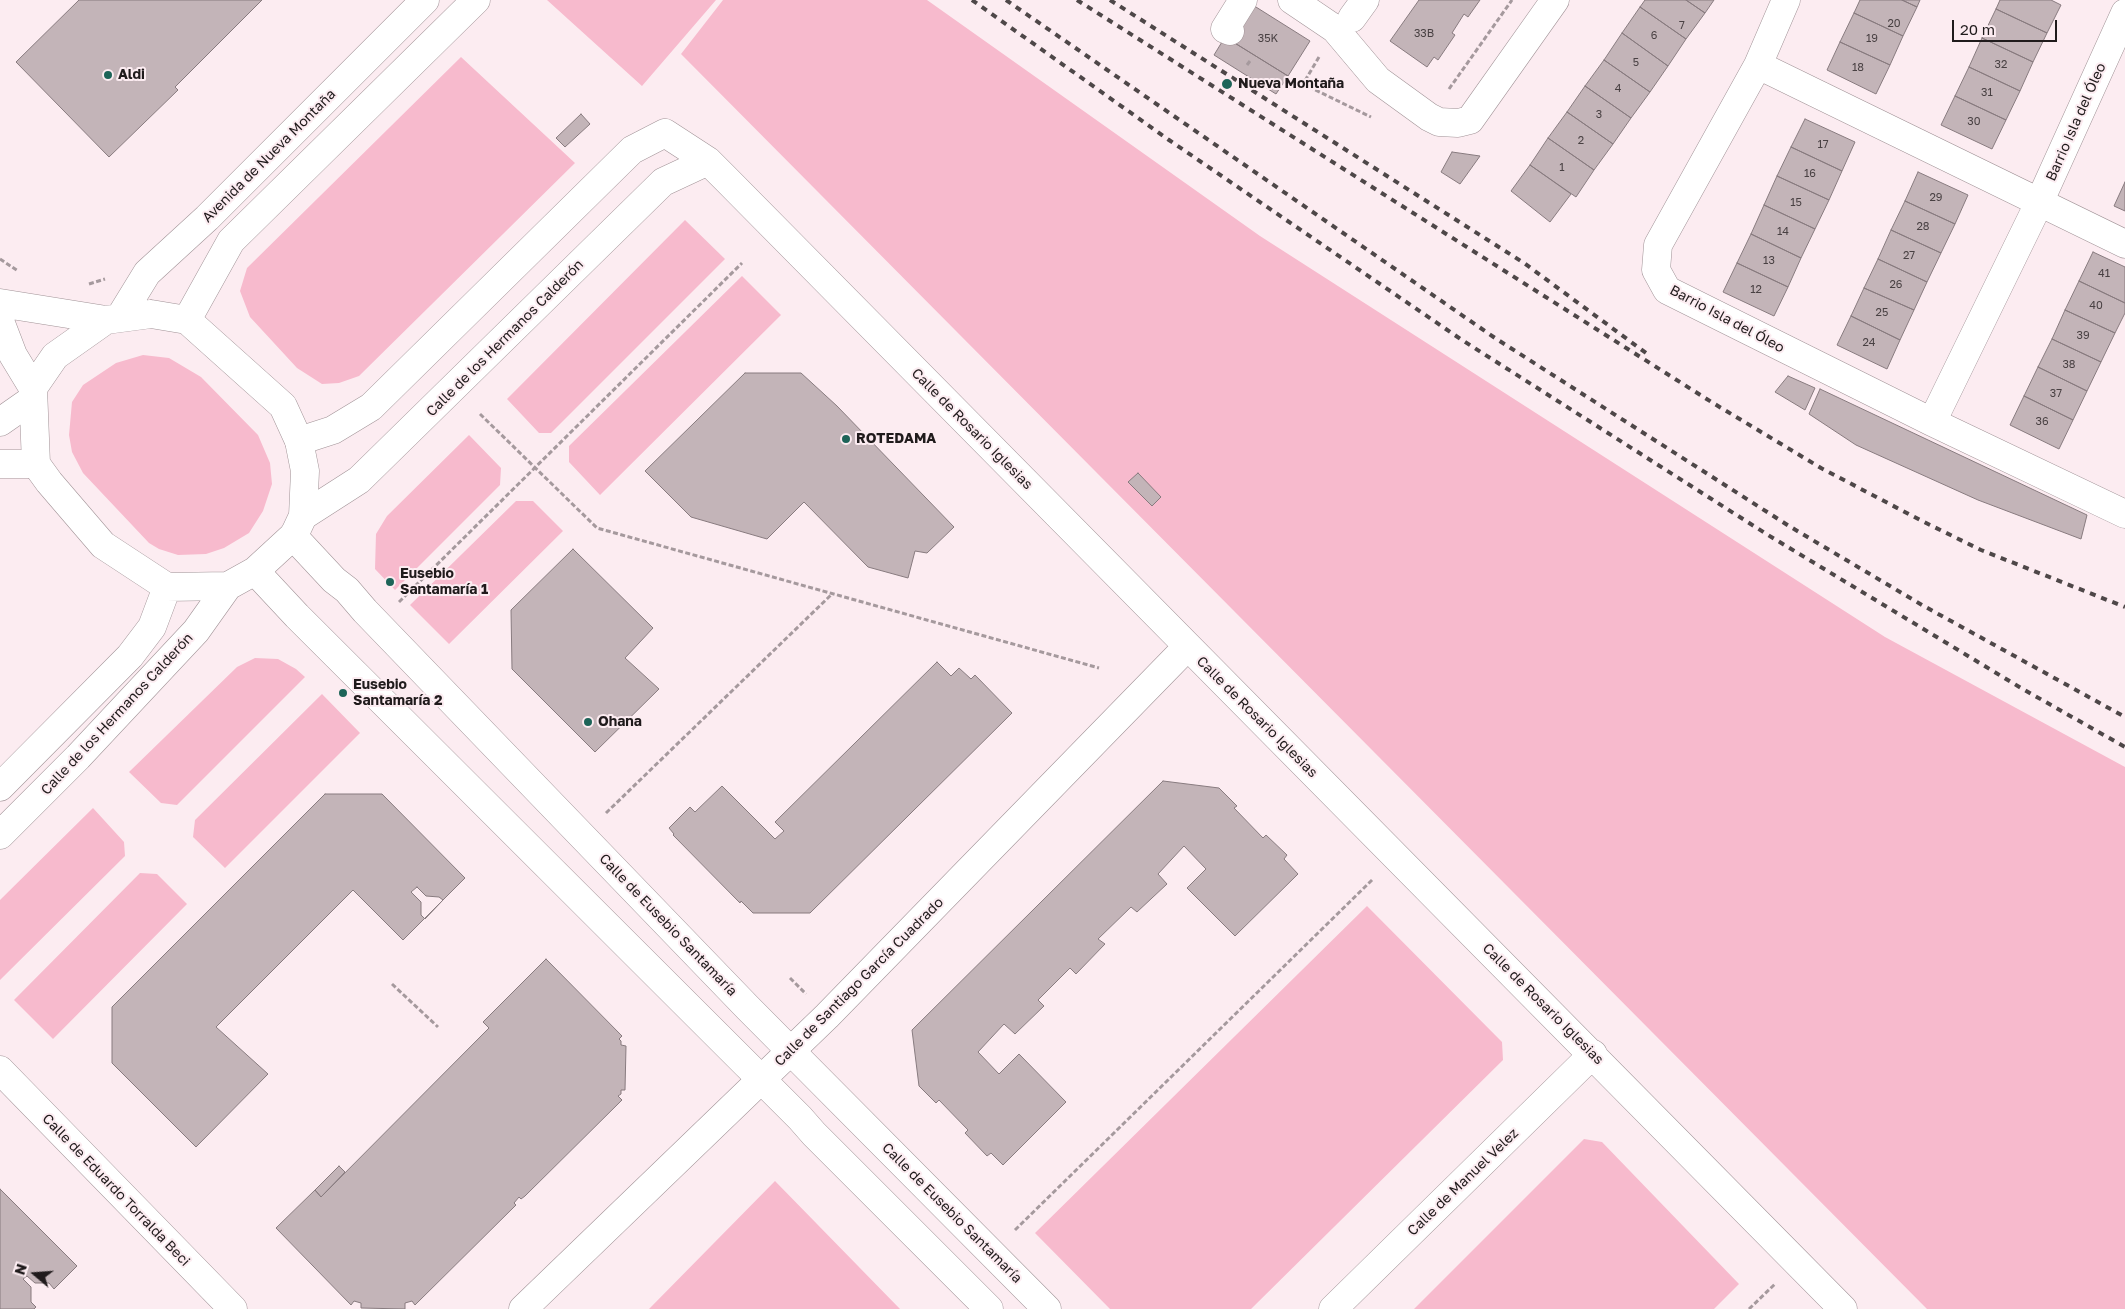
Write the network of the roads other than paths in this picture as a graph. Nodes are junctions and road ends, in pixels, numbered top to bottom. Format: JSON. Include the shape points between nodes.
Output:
{"nodes":[{"id":1,"x":425,"y":0,"type":"edge"},
{"id":2,"x":476,"y":0,"type":"edge"},
{"id":3,"x":1243,"y":0,"type":"edge"},
{"id":4,"x":1292,"y":0,"type":"edge"},
{"id":5,"x":1555,"y":0,"type":"edge"},
{"id":6,"x":1786,"y":0,"type":"edge"},
{"id":7,"x":2125,"y":13,"type":"edge"},
{"id":8,"x":1230,"y":31,"type":"dead end"},
{"id":9,"x":1758,"y":65,"type":"junction"},
{"id":10,"x":708,"y":161,"type":"junction"},
{"id":11,"x":2039,"y":203,"type":"junction"},
{"id":12,"x":2125,"y":244,"type":"edge"},
{"id":13,"x":0,"y":303,"type":"edge"},
{"id":14,"x":113,"y":318,"type":"junction"},
{"id":15,"x":187,"y":320,"type":"junction"},
{"id":16,"x":0,"y":321,"type":"edge"},
{"id":17,"x":33,"y":394,"type":"junction"},
{"id":18,"x":0,"y":422,"type":"edge"},
{"id":19,"x":1932,"y":422,"type":"junction"},
{"id":20,"x":300,"y":441,"type":"junction"},
{"id":21,"x":0,"y":464,"type":"edge"},
{"id":22,"x":36,"y":464,"type":"junction"},
{"id":23,"x":2125,"y":514,"type":"edge"},
{"id":24,"x":298,"y":526,"type":"junction"},
{"id":25,"x":255,"y":571,"type":"junction"},
{"id":26,"x":228,"y":586,"type":"junction"},
{"id":27,"x":167,"y":587,"type":"junction"},
{"id":28,"x":1187,"y":647,"type":"junction"},
{"id":29,"x":0,"y":787,"type":"edge"},
{"id":30,"x":0,"y":836,"type":"edge"},
{"id":31,"x":792,"y":1051,"type":"junction"},
{"id":32,"x":1593,"y":1054,"type":"junction"},
{"id":33,"x":0,"y":1070,"type":"edge"},
{"id":34,"x":762,"y":1081,"type":"junction"},
{"id":35,"x":233,"y":1309,"type":"edge"},
{"id":36,"x":523,"y":1309,"type":"edge"},
{"id":37,"x":989,"y":1309,"type":"edge"},
{"id":38,"x":1047,"y":1309,"type":"edge"},
{"id":39,"x":1333,"y":1309,"type":"edge"},
{"id":40,"x":1843,"y":1309,"type":"edge"}],
"edges":[{"from":1,"to":14,"type":"street","name":"Avenida de Nueva Montaña","via":[[214,212],[147,273]]},
{"from":2,"to":15,"type":"street","via":[[231,241]]},
{"from":3,"to":8,"type":"street","via":[[1225,29]]},
{"from":4,"to":5,"type":"street","via":[[1335,29],[1378,80],[1429,117],[1458,124],[1470,120]]},
{"from":6,"to":9,"type":"street","name":"Barrio Isla del Óleo"},
{"from":7,"to":11,"type":"street","name":"Barrio Isla del Óleo"},
{"from":9,"to":11,"type":"street"},
{"from":9,"to":19,"type":"street","name":"Barrio Isla del Óleo","via":[[1658,245],[1656,270],[1667,290]]},
{"from":10,"to":20,"type":"street","name":"Calle de Rosario Iglesias","via":[[665,133],[632,150],[371,407],[333,430]]},
{"from":10,"to":24,"type":"street","name":"Calle de los Hermanos Calderón","via":[[663,182],[402,440],[359,480]]},
{"from":10,"to":28,"type":"street","name":"Calle de Rosario Iglesias"},
{"from":11,"to":12,"type":"street"},
{"from":11,"to":19,"type":"street","name":"Barrio Isla del Óleo"},
{"from":13,"to":14,"type":"street"},
{"from":14,"to":15,"type":"street","via":[[151,314]]},
{"from":14,"to":17,"type":"street","via":[[55,356]]},
{"from":15,"to":20,"type":"street","via":[[283,406]]},
{"from":16,"to":17,"type":"street"},
{"from":17,"to":18,"type":"street"},
{"from":17,"to":22,"type":"street"},
{"from":19,"to":23,"type":"street","name":"Barrio Isla del Óleo"},
{"from":20,"to":24,"type":"street","via":[[305,471]]},
{"from":21,"to":22,"type":"street"},
{"from":22,"to":27,"type":"street","via":[[103,545]]},
{"from":24,"to":25,"type":"street","name":"Calle de los Hermanos Calderón"},
{"from":24,"to":31,"type":"street","name":"Calle de Eusebio Santamaría","via":[[334,580]]},
{"from":25,"to":26,"type":"street","name":"Calle de los Hermanos Calderón"},
{"from":25,"to":34,"type":"street"},
{"from":26,"to":27,"type":"street"},
{"from":26,"to":30,"type":"street","name":"Calle de los Hermanos Calderón","via":[[196,631]]},
{"from":27,"to":29,"type":"street","via":[[152,627],[130,656]]},
{"from":28,"to":31,"type":"street","name":"Calle de Santiago García Cuadrado"},
{"from":28,"to":32,"type":"street","name":"Calle de Rosario Iglesias"},
{"from":31,"to":34,"type":"street","name":"Calle de Santiago García Cuadrado"},
{"from":31,"to":38,"type":"street","name":"Calle de Eusebio Santamaría"},
{"from":32,"to":39,"type":"street","name":"Calle de Manuel Velez"},
{"from":32,"to":40,"type":"street","name":"Calle de Rosario Iglesias"},
{"from":33,"to":35,"type":"street","name":"Calle de Eduardo Torralda Beci"},
{"from":34,"to":36,"type":"street","name":"Calle de Santiago García Cuadrado"},
{"from":34,"to":37,"type":"street"}]}
